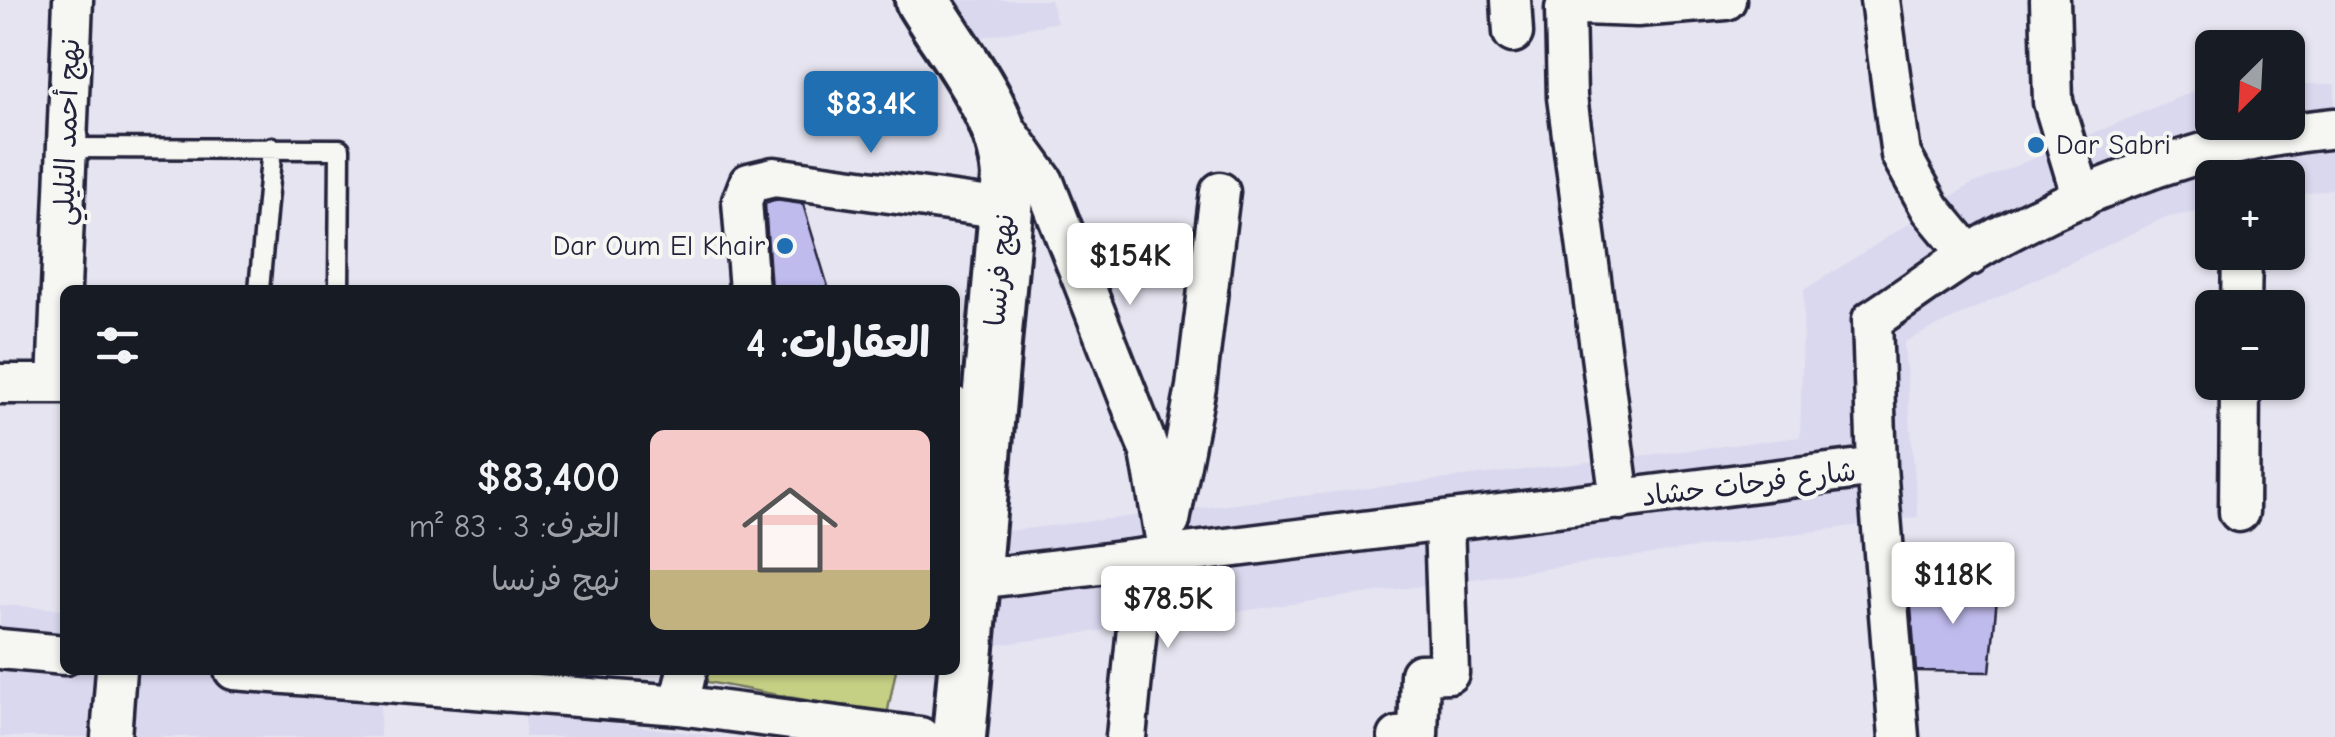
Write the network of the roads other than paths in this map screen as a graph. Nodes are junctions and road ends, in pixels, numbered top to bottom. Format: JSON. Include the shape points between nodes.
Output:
{"nodes":[{"id":1,"x":73,"y":0,"type":"edge"},
{"id":2,"x":922,"y":0,"type":"edge"},
{"id":3,"x":1726,"y":0,"type":"edge"},
{"id":4,"x":1880,"y":0,"type":"edge"},
{"id":5,"x":2050,"y":0,"type":"edge"},
{"id":6,"x":1582,"y":2,"type":"edge"},
{"id":7,"x":988,"y":105,"type":"junction"},
{"id":8,"x":2335,"y":128,"type":"edge"},
{"id":9,"x":272,"y":147,"type":"junction"},
{"id":10,"x":66,"y":148,"type":"junction"},
{"id":11,"x":2246,"y":160,"type":"edge"},
{"id":12,"x":2195,"y":164,"type":"edge"},
{"id":13,"x":1220,"y":192,"type":"dead end"},
{"id":14,"x":2082,"y":198,"type":"junction"},
{"id":15,"x":1006,"y":210,"type":"junction"},
{"id":16,"x":1970,"y":256,"type":"junction"},
{"id":17,"x":63,"y":285,"type":"edge"},
{"id":18,"x":258,"y":285,"type":"edge"},
{"id":19,"x":339,"y":285,"type":"edge"},
{"id":20,"x":749,"y":285,"type":"edge"},
{"id":21,"x":0,"y":384,"type":"edge"},
{"id":22,"x":60,"y":384,"type":"edge"},
{"id":23,"x":2240,"y":400,"type":"edge"},
{"id":24,"x":970,"y":410,"type":"edge"},
{"id":25,"x":1877,"y":467,"type":"junction"},
{"id":26,"x":1620,"y":500,"type":"junction"},
{"id":27,"x":2239,"y":512,"type":"dead end"},
{"id":28,"x":1444,"y":523,"type":"junction"},
{"id":29,"x":1159,"y":552,"type":"junction"},
{"id":30,"x":963,"y":578,"type":"edge"},
{"id":31,"x":0,"y":649,"type":"edge"},
{"id":32,"x":60,"y":655,"type":"edge"},
{"id":33,"x":116,"y":675,"type":"edge"},
{"id":34,"x":359,"y":675,"type":"edge"},
{"id":35,"x":683,"y":688,"type":"edge"},
{"id":36,"x":111,"y":737,"type":"edge"},
{"id":37,"x":920,"y":737,"type":"edge"},
{"id":38,"x":959,"y":737,"type":"edge"},
{"id":39,"x":1126,"y":737,"type":"edge"},
{"id":40,"x":1398,"y":737,"type":"edge"},
{"id":41,"x":1900,"y":737,"type":"edge"}],
"edges":[{"from":1,"to":10,"type":"street","name":"نهج أحمد التليلي"},
{"from":2,"to":7,"type":"street","name":"نهج فرنسا"},
{"from":3,"to":6,"type":"street","via":[[1637,7]]},
{"from":4,"to":16,"type":"street","via":[[1901,155],[1931,209]]},
{"from":5,"to":14,"type":"street","via":[[2053,102]]},
{"from":6,"to":26,"type":"street","via":[[1565,10],[1567,96]]},
{"from":7,"to":15,"type":"street","name":"نهج فرنسا","via":[[1007,157]]},
{"from":7,"to":29,"type":"street","via":[[1044,182],[1150,452]]},
{"from":8,"to":11,"type":"street","name":"شارع فرحات حشاد"},
{"from":9,"to":10,"type":"lane"},
{"from":9,"to":18,"type":"lane"},
{"from":9,"to":19,"type":"lane","via":[[340,148]]},
{"from":10,"to":17,"type":"street","name":"نهج أحمد التليلي"},
{"from":12,"to":14,"type":"street","name":"شارع فرحات حشاد","via":[[2149,166]]},
{"from":13,"to":29,"type":"street","via":[[1196,387]]},
{"from":14,"to":16,"type":"street","name":"شارع فرحات حشاد"},
{"from":15,"to":20,"type":"street","via":[[758,178],[742,201]]},
{"from":15,"to":24,"type":"street","name":"نهج فرنسا"},
{"from":16,"to":25,"type":"street","name":"شارع فرحات حشاد","via":[[1872,320]]},
{"from":21,"to":22,"type":"street"},
{"from":23,"to":27,"type":"street"},
{"from":24,"to":30,"type":"street","name":"نهج فرنسا"},
{"from":25,"to":26,"type":"street","name":"شارع فرحات حشاد"},
{"from":25,"to":41,"type":"street"},
{"from":26,"to":28,"type":"street","name":"شارع فرحات حشاد"},
{"from":28,"to":29,"type":"street","name":"شارع فرحات حشاد"},
{"from":28,"to":40,"type":"street","via":[[1449,673],[1420,674],[1418,735]]},
{"from":29,"to":30,"type":"street","name":"شارع فرحات حشاد"},
{"from":29,"to":39,"type":"street"},
{"from":30,"to":38,"type":"street","name":"نهج فرنسا"},
{"from":31,"to":32,"type":"street"},
{"from":33,"to":36,"type":"street"},
{"from":34,"to":35,"type":"street"},
{"from":35,"to":37,"type":"street"}]}
